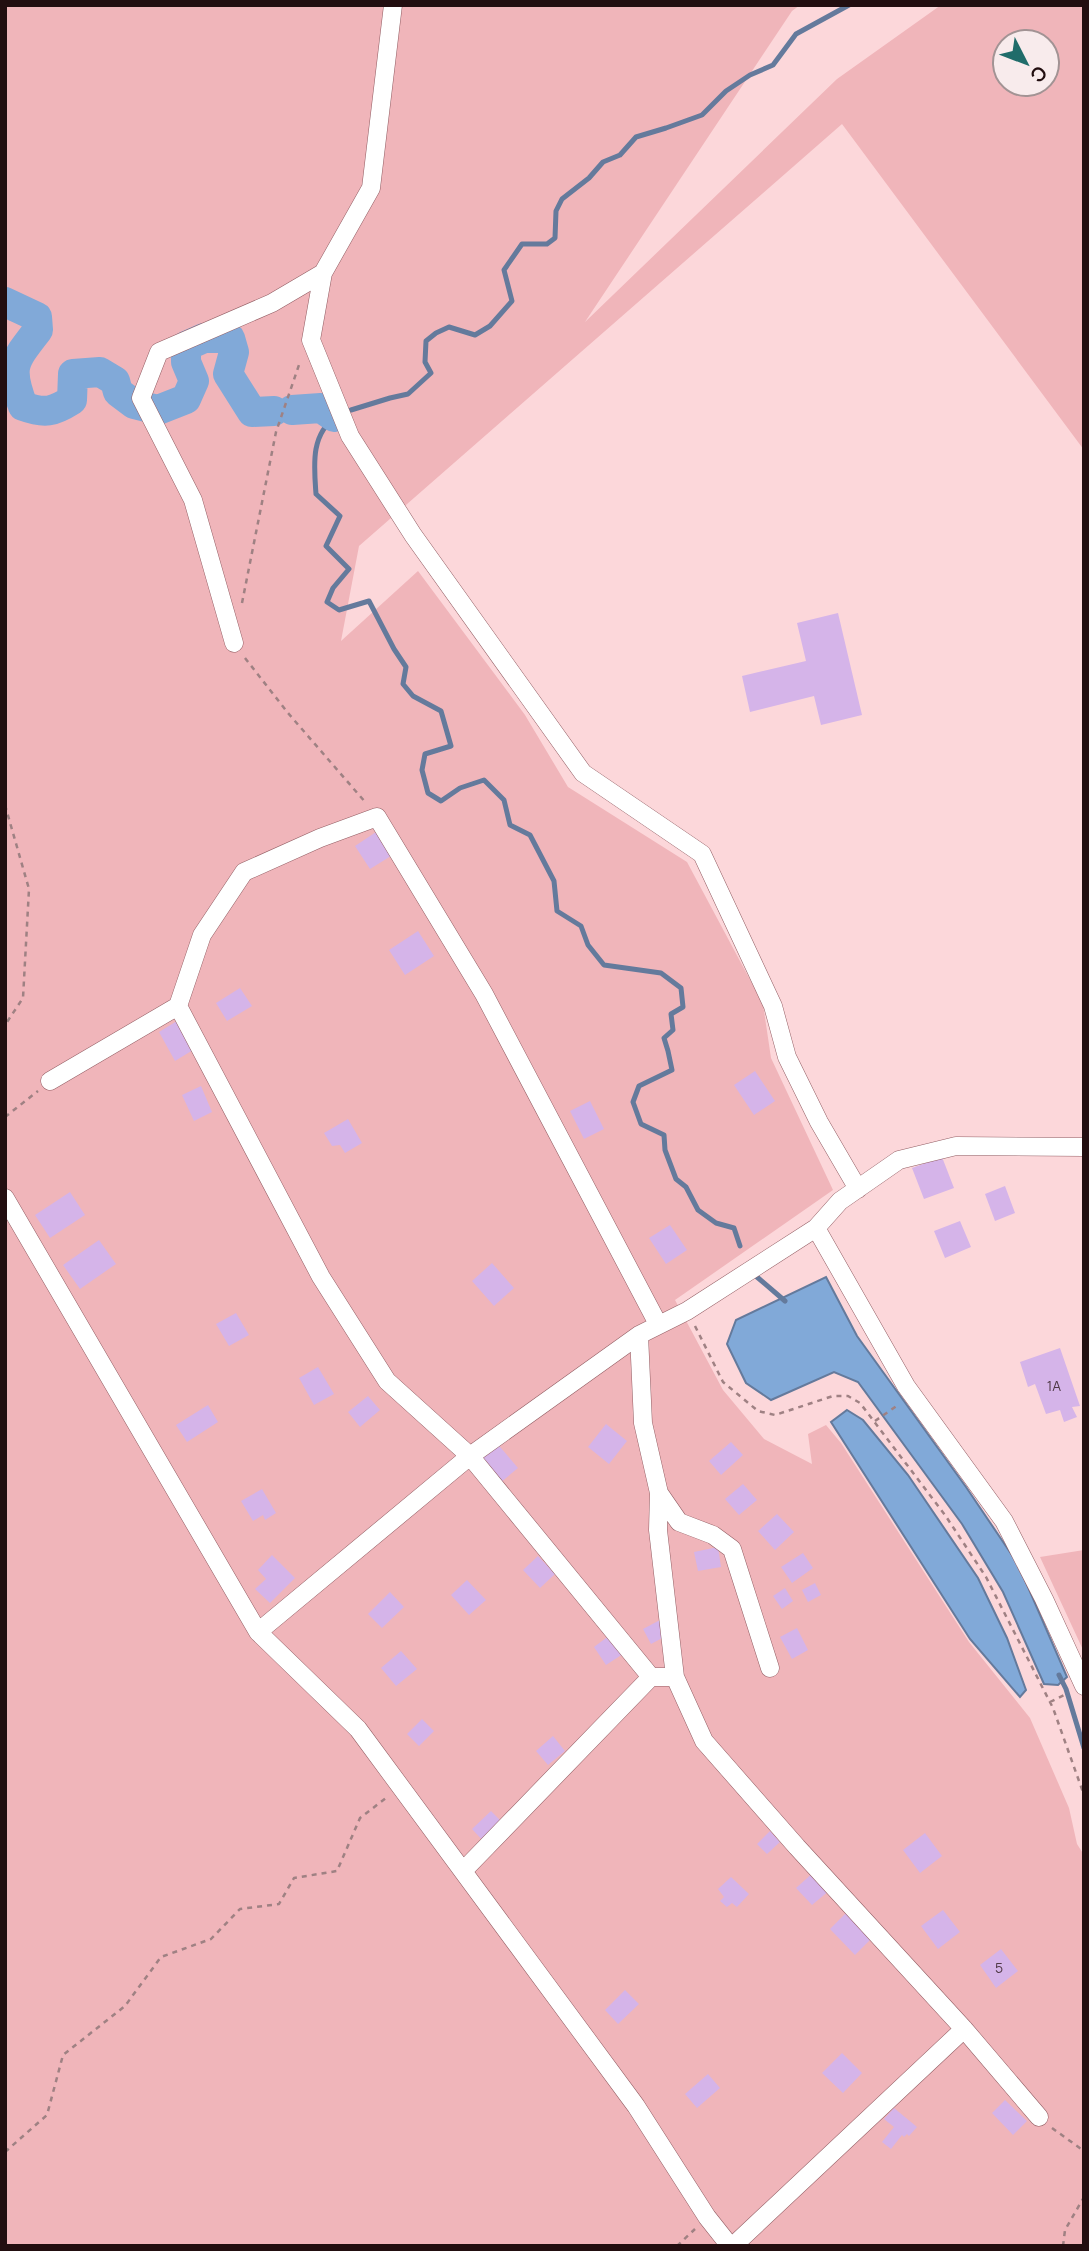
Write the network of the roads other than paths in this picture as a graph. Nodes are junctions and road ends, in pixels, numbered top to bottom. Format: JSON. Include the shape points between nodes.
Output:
{"nodes":[{"id":1,"x":393,"y":5,"type":"edge"},
{"id":2,"x":323,"y":273,"type":"junction"},
{"id":3,"x":234,"y":643,"type":"road end"},
{"id":4,"x":178,"y":1006,"type":"junction"},
{"id":5,"x":51,"y":1082,"type":"road end"},
{"id":6,"x":1084,"y":1147,"type":"edge"},
{"id":7,"x":858,"y":1189,"type":"junction"},
{"id":8,"x":5,"y":1198,"type":"edge"},
{"id":9,"x":816,"y":1228,"type":"junction"},
{"id":10,"x":658,"y":1324,"type":"junction"},
{"id":11,"x":639,"y":1335,"type":"junction"},
{"id":12,"x":470,"y":1456,"type":"junction"},
{"id":13,"x":659,"y":1493,"type":"junction"},
{"id":14,"x":258,"y":1632,"type":"junction"},
{"id":15,"x":770,"y":1668,"type":"dead end"},
{"id":16,"x":651,"y":1677,"type":"junction"},
{"id":17,"x":675,"y":1677,"type":"junction"},
{"id":18,"x":1084,"y":1686,"type":"edge"},
{"id":19,"x":463,"y":1871,"type":"junction"},
{"id":20,"x":964,"y":2028,"type":"junction"},
{"id":21,"x":1039,"y":2117,"type":"road end"},
{"id":22,"x":732,"y":2246,"type":"edge"}],
"edges":[{"from":1,"to":2,"type":"street","via":[[371,188]]},
{"from":2,"to":3,"type":"street","via":[[272,303],[159,352],[141,398],[193,500]]},
{"from":2,"to":7,"type":"street","via":[[312,340],[350,436],[413,535],[583,773],[702,854],[773,1006],[787,1057]]},
{"from":4,"to":5,"type":"street"},
{"from":4,"to":10,"type":"street","via":[[202,935],[244,872],[377,817],[484,994]]},
{"from":4,"to":12,"type":"street","via":[[321,1277],[387,1381]]},
{"from":6,"to":7,"type":"street","via":[[956,1146],[899,1160]]},
{"from":7,"to":9,"type":"street","via":[[841,1200]]},
{"from":8,"to":14,"type":"street"},
{"from":9,"to":10,"type":"street","via":[[687,1311]]},
{"from":9,"to":18,"type":"street","via":[[906,1386],[1004,1521]]},
{"from":10,"to":11,"type":"street"},
{"from":11,"to":12,"type":"street"},
{"from":11,"to":13,"type":"street","via":[[643,1423]]},
{"from":12,"to":14,"type":"street"},
{"from":12,"to":16,"type":"street"},
{"from":13,"to":15,"type":"street","via":[[679,1522],[713,1535],[732,1549]]},
{"from":13,"to":17,"type":"street","via":[[658,1530]]},
{"from":14,"to":19,"type":"street","via":[[358,1729]]},
{"from":16,"to":17,"type":"street"},
{"from":16,"to":19,"type":"street"},
{"from":17,"to":20,"type":"street","via":[[704,1741]]},
{"from":19,"to":22,"type":"street","via":[[636,2106]]},
{"from":20,"to":21,"type":"street"},
{"from":20,"to":22,"type":"street"}]}
